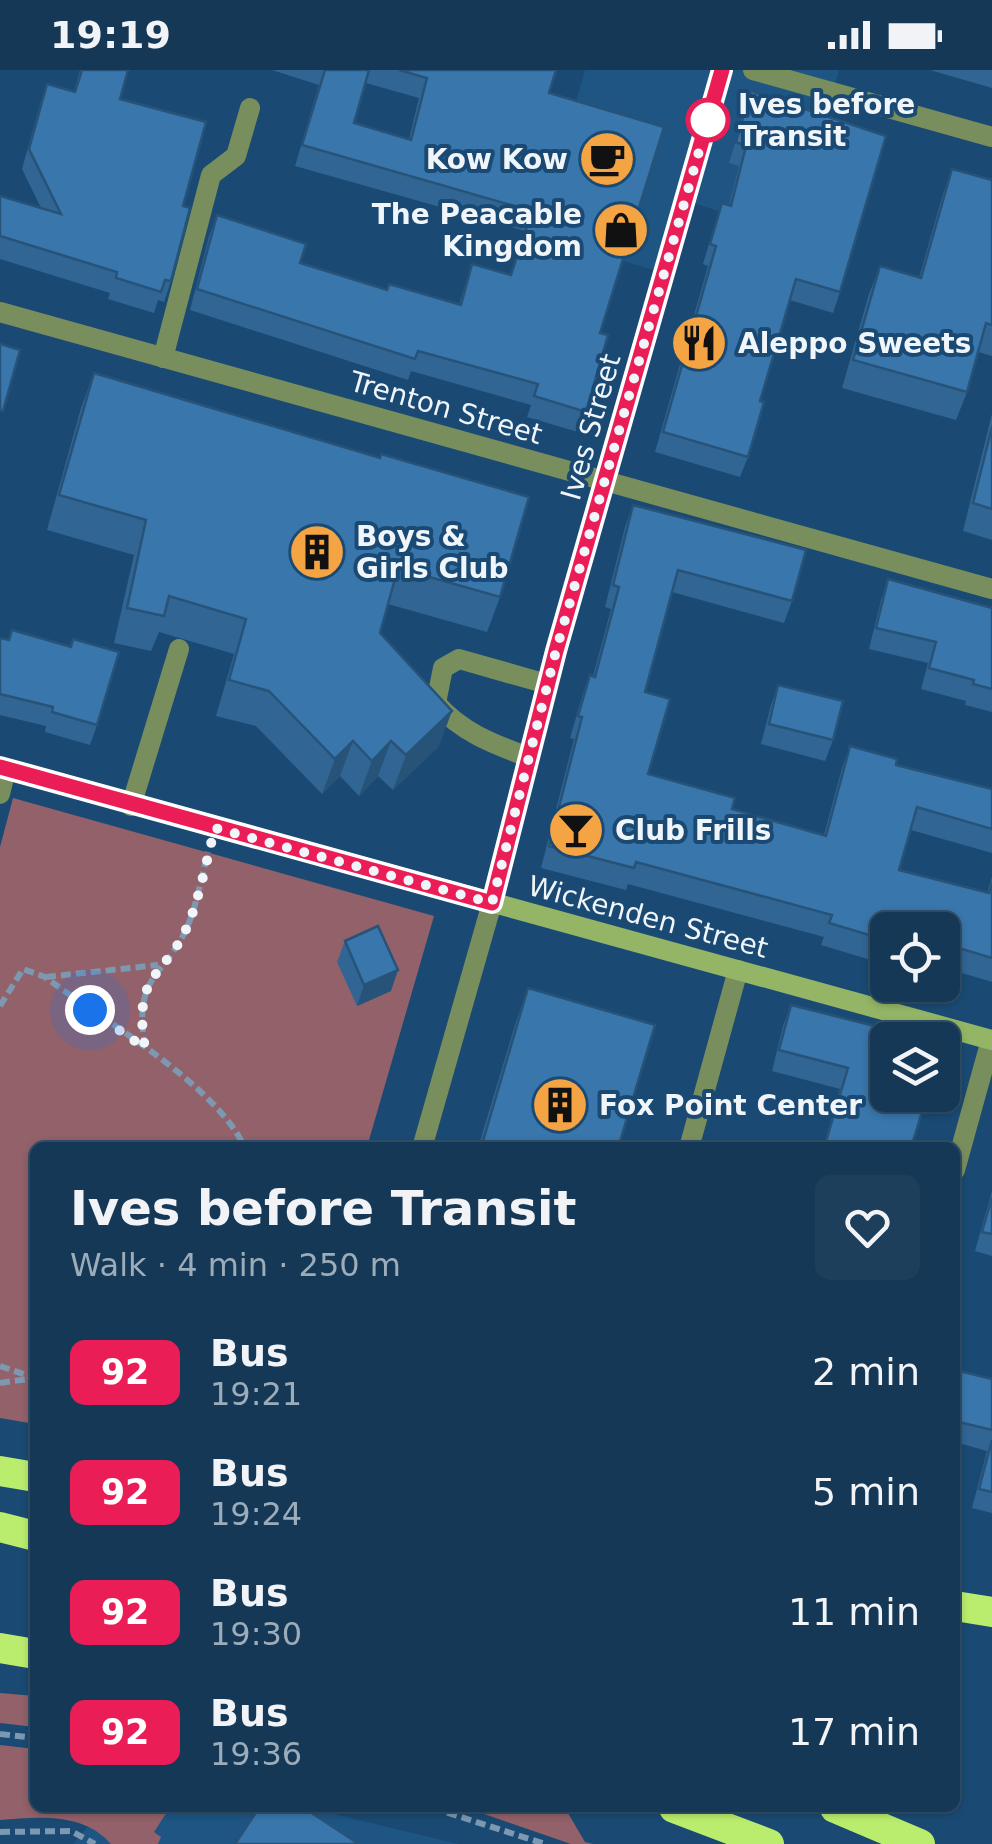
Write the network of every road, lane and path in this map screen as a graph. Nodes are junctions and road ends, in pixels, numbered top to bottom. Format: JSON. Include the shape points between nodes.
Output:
{"nodes":[{"id":1,"x":722,"y":70,"type":"edge"},
{"id":2,"x":753,"y":70,"type":"edge"},
{"id":3,"x":250,"y":108,"type":"dead end"},
{"id":4,"x":992,"y":137,"type":"edge"},
{"id":5,"x":0,"y":312,"type":"edge"},
{"id":6,"x":163,"y":358,"type":"junction"},
{"id":7,"x":604,"y":482,"type":"junction"},
{"id":8,"x":992,"y":589,"type":"edge"},
{"id":9,"x":179,"y":650,"type":"dead end"},
{"id":10,"x":547,"y":684,"type":"junction"},
{"id":11,"x":528,"y":757,"type":"junction"},
{"id":12,"x":3,"y":768,"type":"edge"},
{"id":13,"x":0,"y":794,"type":"edge"},
{"id":14,"x":131,"y":806,"type":"junction"},
{"id":15,"x":215,"y":828,"type":"junction"},
{"id":16,"x":492,"y":903,"type":"junction"},
{"id":17,"x":159,"y":964,"type":"junction"},
{"id":18,"x":738,"y":970,"type":"junction"},
{"id":19,"x":45,"y":977,"type":"junction"},
{"id":20,"x":0,"y":1006,"type":"edge"},
{"id":21,"x":992,"y":1040,"type":"edge"},
{"id":22,"x":145,"y":1048,"type":"junction"},
{"id":23,"x":241,"y":1142,"type":"edge"},
{"id":24,"x":424,"y":1142,"type":"edge"},
{"id":25,"x":691,"y":1142,"type":"edge"},
{"id":26,"x":960,"y":1152,"type":"edge"},
{"id":27,"x":0,"y":1366,"type":"edge"},
{"id":28,"x":30,"y":1377,"type":"edge"},
{"id":29,"x":30,"y":1378,"type":"edge"},
{"id":30,"x":0,"y":1382,"type":"edge"},
{"id":31,"x":0,"y":1471,"type":"edge"},
{"id":32,"x":30,"y":1476,"type":"edge"},
{"id":33,"x":0,"y":1527,"type":"edge"},
{"id":34,"x":30,"y":1535,"type":"edge"},
{"id":35,"x":960,"y":1607,"type":"edge"},
{"id":36,"x":992,"y":1612,"type":"edge"},
{"id":37,"x":0,"y":1648,"type":"edge"},
{"id":38,"x":30,"y":1653,"type":"edge"},
{"id":39,"x":0,"y":1734,"type":"edge"},
{"id":40,"x":30,"y":1737,"type":"edge"},
{"id":41,"x":445,"y":1812,"type":"edge"},
{"id":42,"x":685,"y":1812,"type":"edge"},
{"id":43,"x":844,"y":1812,"type":"edge"},
{"id":44,"x":0,"y":1832,"type":"edge"},
{"id":45,"x":95,"y":1844,"type":"edge"},
{"id":46,"x":544,"y":1844,"type":"edge"},
{"id":47,"x":769,"y":1844,"type":"edge"},
{"id":48,"x":920,"y":1844,"type":"edge"}],
"edges":[{"from":1,"to":7,"type":"main road","name":"Ives Street"},
{"from":2,"to":4,"type":"street"},
{"from":3,"to":6,"type":"street","via":[[236,156],[211,175]]},
{"from":5,"to":6,"type":"street","name":"Trenton Street"},
{"from":6,"to":7,"type":"street","name":"Trenton Street"},
{"from":7,"to":8,"type":"street","name":"Trenton Street"},
{"from":7,"to":10,"type":"main road","name":"Ives Street"},
{"from":9,"to":14,"type":"street"},
{"from":10,"to":11,"type":"main road","name":"Ives Street"},
{"from":10,"to":11,"type":"street","via":[[459,659],[443,668],[437,686],[436,703],[450,719]]},
{"from":11,"to":16,"type":"main road","name":"Ives Street"},
{"from":12,"to":13,"type":"street"},
{"from":12,"to":14,"type":"main road","name":"Wickenden Street"},
{"from":14,"to":15,"type":"main road","name":"Wickenden Street"},
{"from":15,"to":16,"type":"main road","name":"Wickenden Street"},
{"from":15,"to":17,"type":"path","via":[[190,921]]},
{"from":16,"to":18,"type":"main road","name":"Wickenden Street"},
{"from":16,"to":24,"type":"street","name":"Ives Street"},
{"from":17,"to":19,"type":"path"},
{"from":17,"to":22,"type":"path","via":[[139,1012]]},
{"from":18,"to":21,"type":"main road","name":"Wickenden Street"},
{"from":18,"to":25,"type":"street"},
{"from":19,"to":20,"type":"path","via":[[22,969]]},
{"from":19,"to":22,"type":"path"},
{"from":21,"to":26,"type":"street"},
{"from":22,"to":23,"type":"path","via":[[234,1125]]},
{"from":27,"to":28,"type":"path"},
{"from":29,"to":30,"type":"path"},
{"from":31,"to":32,"type":"highway"},
{"from":33,"to":34,"type":"highway"},
{"from":35,"to":36,"type":"highway"},
{"from":37,"to":38,"type":"highway"},
{"from":39,"to":40,"type":"path"},
{"from":41,"to":46,"type":"path"},
{"from":42,"to":47,"type":"highway"},
{"from":43,"to":48,"type":"highway"},
{"from":44,"to":45,"type":"path","via":[[71,1831]]}]}
